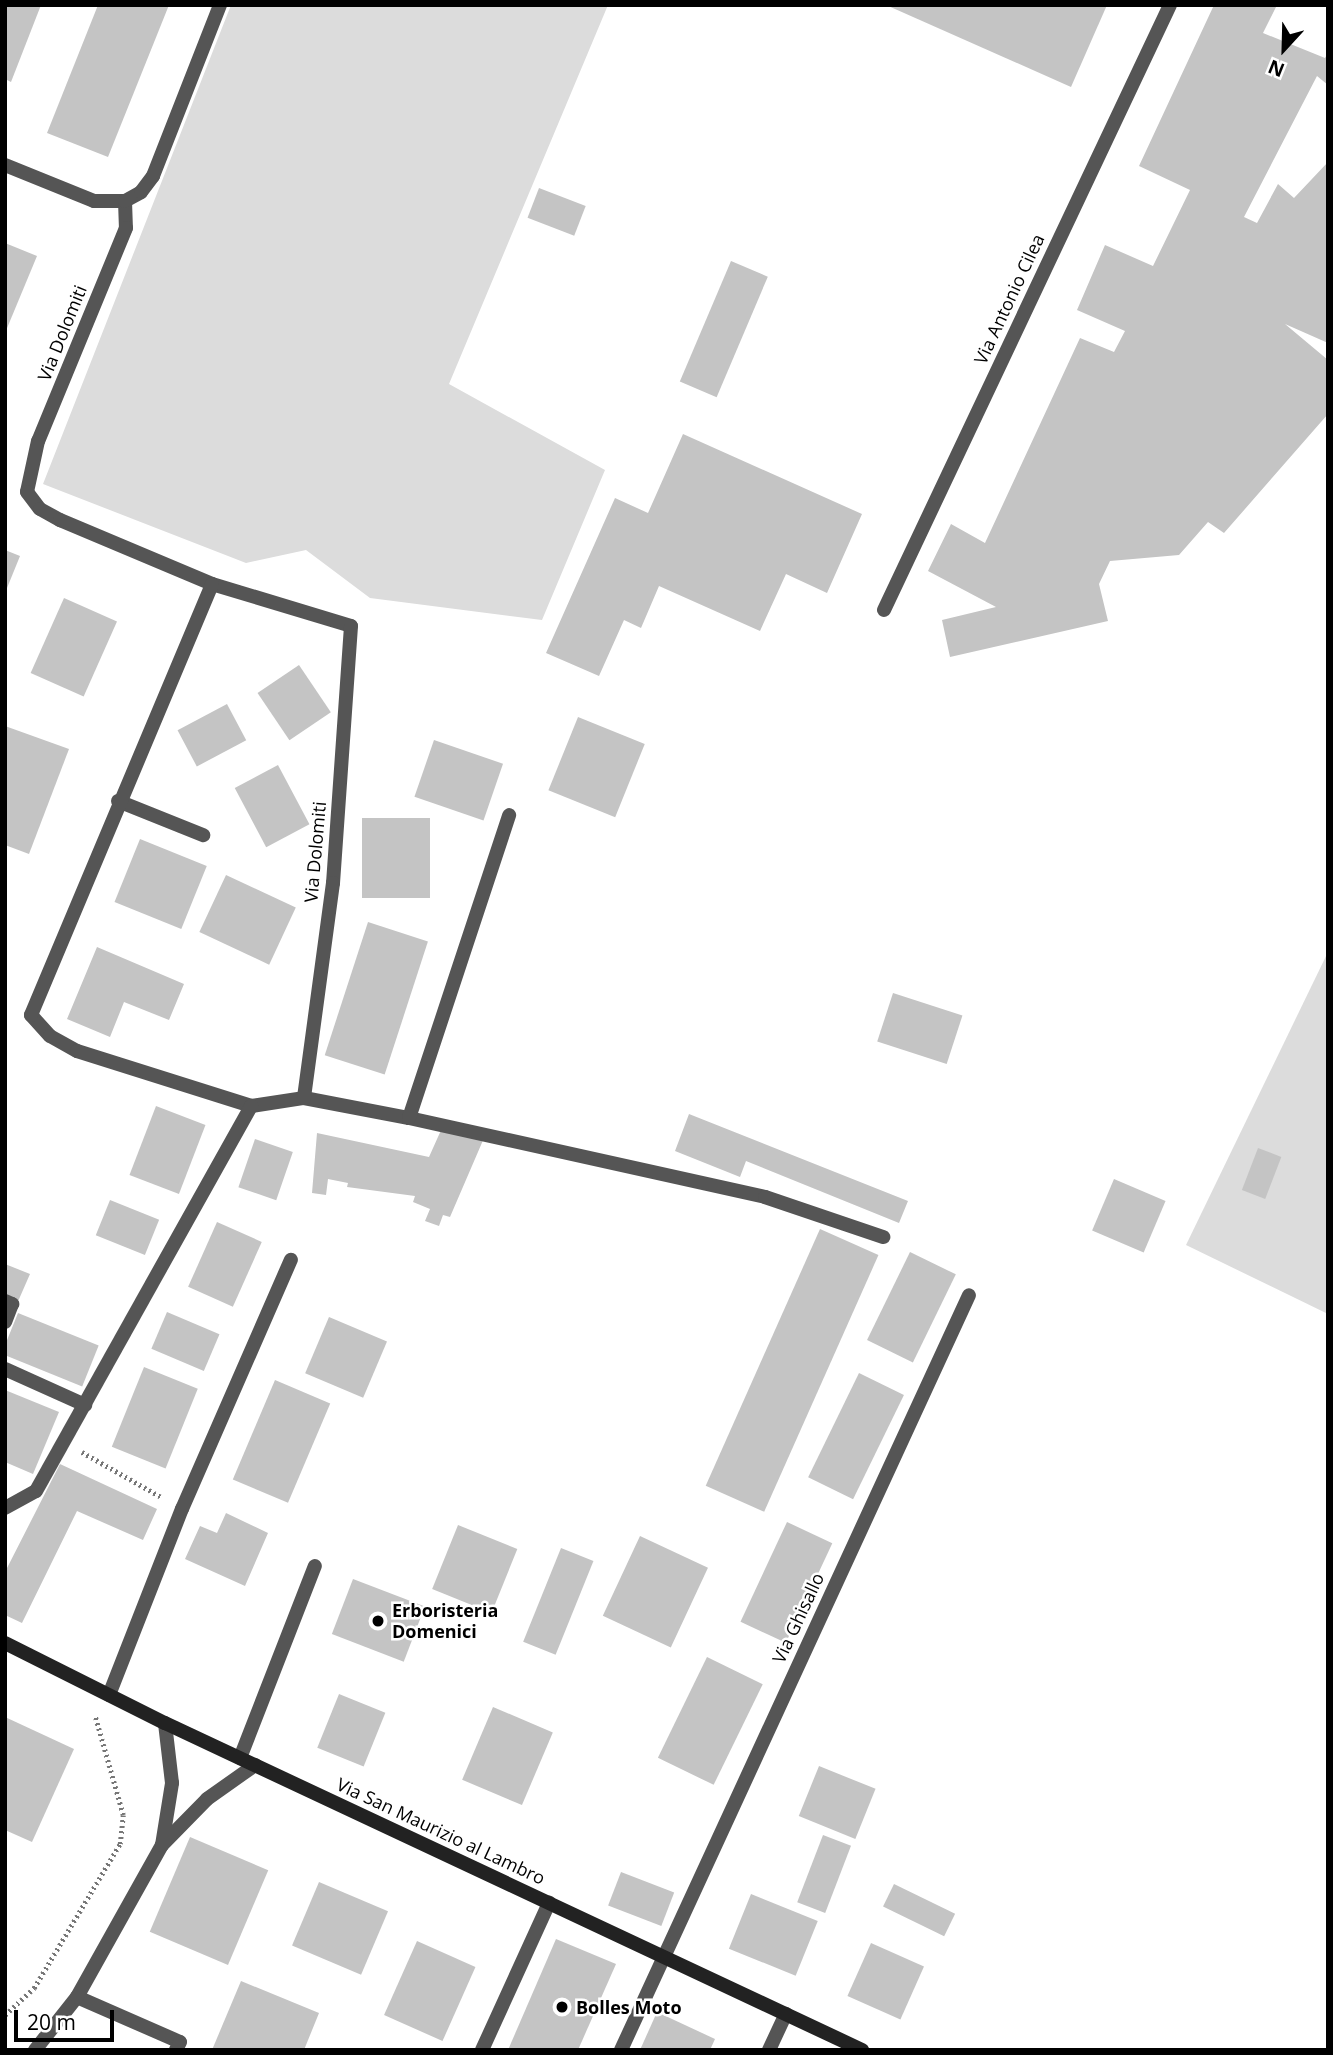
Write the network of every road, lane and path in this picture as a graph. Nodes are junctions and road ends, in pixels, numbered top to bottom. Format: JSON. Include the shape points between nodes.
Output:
{"nodes":[{"id":1,"x":220,"y":5,"type":"edge"},
{"id":2,"x":1170,"y":5,"type":"edge"},
{"id":3,"x":5,"y":165,"type":"edge"},
{"id":4,"x":125,"y":201,"type":"junction"},
{"id":5,"x":212,"y":583,"type":"junction"},
{"id":6,"x":884,"y":610,"type":"dead end"},
{"id":7,"x":118,"y":801,"type":"junction"},
{"id":8,"x":509,"y":814,"type":"dead end"},
{"id":9,"x":204,"y":835,"type":"dead end"},
{"id":10,"x":304,"y":1098,"type":"junction"},
{"id":11,"x":251,"y":1105,"type":"junction"},
{"id":12,"x":409,"y":1118,"type":"junction"},
{"id":13,"x":883,"y":1237,"type":"dead end"},
{"id":14,"x":291,"y":1260,"type":"dead end"},
{"id":15,"x":969,"y":1295,"type":"dead end"},
{"id":16,"x":5,"y":1301,"type":"edge"},
{"id":17,"x":5,"y":1322,"type":"edge"},
{"id":18,"x":5,"y":1369,"type":"edge"},
{"id":19,"x":85,"y":1405,"type":"junction"},
{"id":20,"x":63,"y":1442,"type":"junction"},
{"id":21,"x":5,"y":1508,"type":"edge"},
{"id":22,"x":182,"y":1509,"type":"junction"},
{"id":23,"x":315,"y":1566,"type":"dead end"},
{"id":24,"x":5,"y":1643,"type":"edge"},
{"id":25,"x":88,"y":1684,"type":"junction"},
{"id":26,"x":108,"y":1695,"type":"junction"},
{"id":27,"x":165,"y":1723,"type":"junction"},
{"id":28,"x":240,"y":1758,"type":"junction"},
{"id":29,"x":255,"y":1765,"type":"junction"},
{"id":30,"x":162,"y":1845,"type":"junction"},
{"id":31,"x":550,"y":1903,"type":"junction"},
{"id":32,"x":663,"y":1956,"type":"junction"},
{"id":33,"x":77,"y":1997,"type":"junction"},
{"id":34,"x":786,"y":2014,"type":"junction"},
{"id":35,"x":5,"y":2015,"type":"edge"},
{"id":36,"x":35,"y":2050,"type":"edge"},
{"id":37,"x":176,"y":2050,"type":"edge"},
{"id":38,"x":482,"y":2050,"type":"edge"},
{"id":39,"x":621,"y":2050,"type":"edge"},
{"id":40,"x":769,"y":2050,"type":"edge"},
{"id":41,"x":862,"y":2050,"type":"edge"}],
"edges":[{"from":1,"to":4,"type":"street","via":[[153,176],[141,192]]},
{"from":2,"to":6,"type":"street","name":"Via Antonio Cilea"},
{"from":3,"to":4,"type":"street","via":[[94,201]]},
{"from":4,"to":5,"type":"street","name":"Via Dolomiti","via":[[126,228],[38,441],[27,492],[40,509],[60,520]]},
{"from":5,"to":7,"type":"street"},
{"from":5,"to":10,"type":"street","name":"Via Dolomiti","via":[[351,626],[333,883]]},
{"from":7,"to":9,"type":"street"},
{"from":7,"to":11,"type":"street","via":[[31,1015],[50,1036],[77,1051]]},
{"from":8,"to":12,"type":"street"},
{"from":10,"to":11,"type":"street"},
{"from":10,"to":12,"type":"street"},
{"from":11,"to":19,"type":"street"},
{"from":12,"to":13,"type":"street","via":[[765,1196]]},
{"from":14,"to":22,"type":"street"},
{"from":15,"to":32,"type":"street","name":"Via Ghisallo"},
{"from":16,"to":17,"type":"street","via":[[12,1304]]},
{"from":18,"to":19,"type":"street"},
{"from":19,"to":20,"type":"street"},
{"from":20,"to":21,"type":"street","via":[[36,1491]]},
{"from":20,"to":22,"type":"path"},
{"from":22,"to":26,"type":"street"},
{"from":23,"to":28,"type":"street"},
{"from":24,"to":25,"type":"main road","name":"Via San Maurizio al Lambro"},
{"from":25,"to":26,"type":"main road","name":"Via San Maurizio al Lambro"},
{"from":25,"to":35,"type":"path","via":[[123,1815],[120,1844],[34,1988]]},
{"from":26,"to":27,"type":"main road","name":"Via San Maurizio al Lambro"},
{"from":27,"to":28,"type":"main road","name":"Via San Maurizio al Lambro"},
{"from":27,"to":30,"type":"street","via":[[172,1783]]},
{"from":28,"to":29,"type":"main road","name":"Via San Maurizio al Lambro"},
{"from":29,"to":30,"type":"street","via":[[207,1799]]},
{"from":29,"to":31,"type":"main road","name":"Via San Maurizio al Lambro"},
{"from":30,"to":33,"type":"street"},
{"from":31,"to":32,"type":"main road","name":"Via San Maurizio al Lambro"},
{"from":31,"to":38,"type":"street"},
{"from":32,"to":34,"type":"main road","name":"Via San Maurizio al Lambro"},
{"from":32,"to":39,"type":"street","name":"Via Ghisallo"},
{"from":33,"to":36,"type":"street"},
{"from":33,"to":37,"type":"street","via":[[180,2042]]},
{"from":34,"to":40,"type":"street"},
{"from":34,"to":41,"type":"main road","name":"Via San Maurizio al Lambro"}]}
